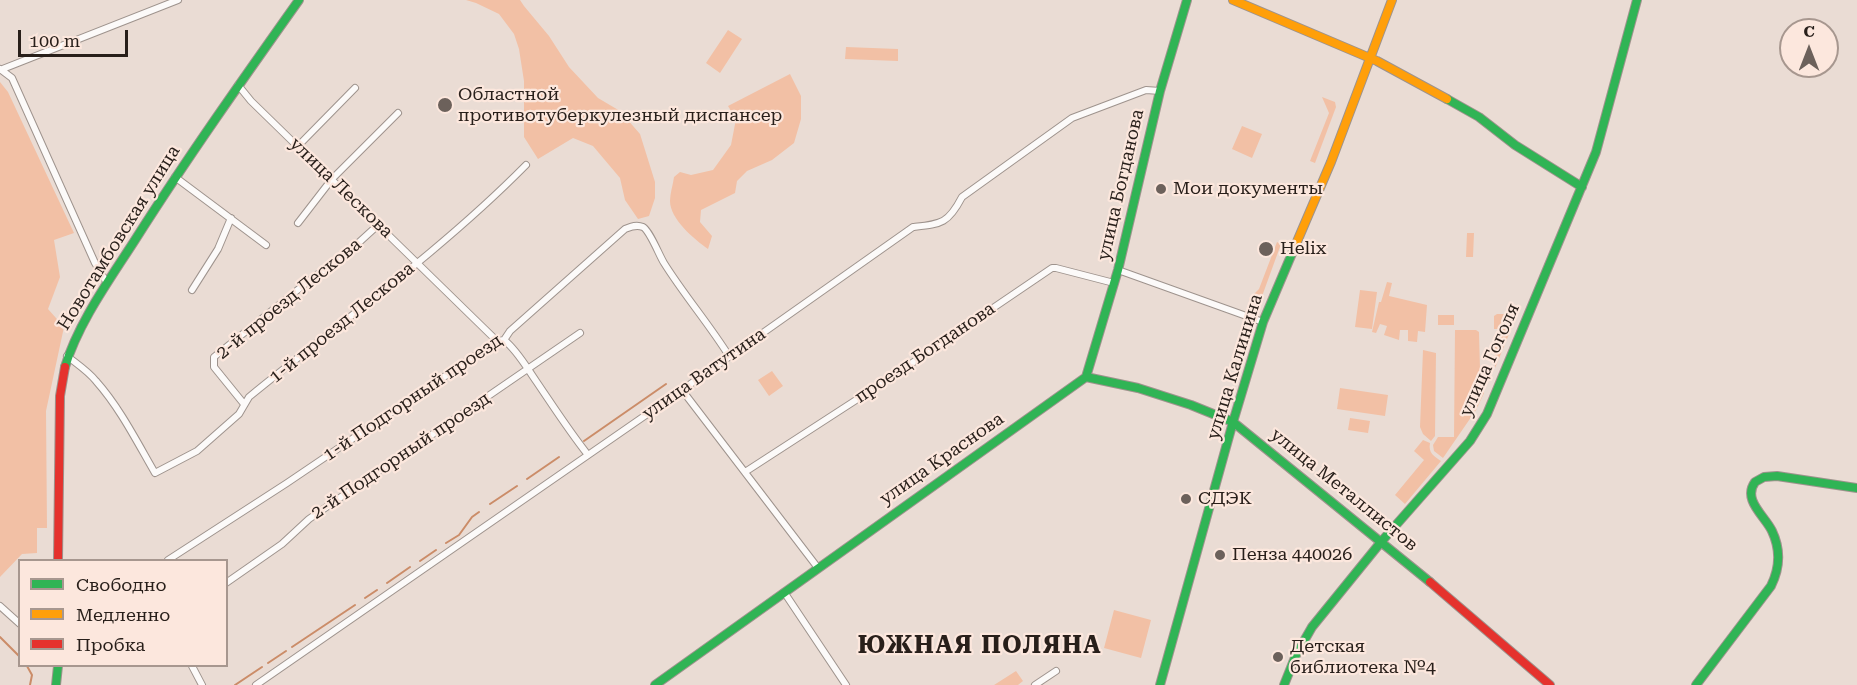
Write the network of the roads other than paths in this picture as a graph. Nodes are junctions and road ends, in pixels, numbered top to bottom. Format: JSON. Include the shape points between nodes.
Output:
{"nodes":[{"id":1,"x":178,"y":0,"type":"edge"},
{"id":2,"x":299,"y":0,"type":"edge"},
{"id":3,"x":1187,"y":0,"type":"edge"},
{"id":4,"x":1233,"y":0,"type":"edge"},
{"id":5,"x":1392,"y":0,"type":"edge"},
{"id":6,"x":1637,"y":0,"type":"edge"},
{"id":7,"x":1370,"y":58,"type":"junction"},
{"id":8,"x":0,"y":69,"type":"edge"},
{"id":9,"x":238,"y":85,"type":"junction"},
{"id":10,"x":355,"y":88,"type":"dead end"},
{"id":11,"x":1160,"y":91,"type":"junction"},
{"id":12,"x":398,"y":113,"type":"dead end"},
{"id":13,"x":298,"y":146,"type":"junction"},
{"id":14,"x":526,"y":165,"type":"dead end"},
{"id":15,"x":175,"y":177,"type":"junction"},
{"id":16,"x":332,"y":179,"type":"junction"},
{"id":17,"x":1582,"y":187,"type":"junction"},
{"id":18,"x":231,"y":218,"type":"junction"},
{"id":19,"x":298,"y":223,"type":"dead end"},
{"id":20,"x":378,"y":225,"type":"junction"},
{"id":21,"x":266,"y":245,"type":"dead end"},
{"id":22,"x":418,"y":262,"type":"junction"},
{"id":23,"x":1118,"y":270,"type":"junction"},
{"id":24,"x":107,"y":283,"type":"junction"},
{"id":25,"x":1114,"y":283,"type":"junction"},
{"id":26,"x":192,"y":290,"type":"dead end"},
{"id":27,"x":1263,"y":322,"type":"junction"},
{"id":28,"x":580,"y":333,"type":"dead end"},
{"id":29,"x":500,"y":341,"type":"junction"},
{"id":30,"x":67,"y":356,"type":"junction"},
{"id":31,"x":729,"y":357,"type":"junction"},
{"id":32,"x":528,"y":370,"type":"junction"},
{"id":33,"x":1086,"y":377,"type":"junction"},
{"id":34,"x":682,"y":390,"type":"junction"},
{"id":35,"x":244,"y":404,"type":"junction"},
{"id":36,"x":1233,"y":422,"type":"junction"},
{"id":37,"x":588,"y":455,"type":"junction"},
{"id":38,"x":744,"y":472,"type":"junction"},
{"id":39,"x":1857,"y":488,"type":"edge"},
{"id":40,"x":1381,"y":542,"type":"junction"},
{"id":41,"x":58,"y":559,"type":"edge"},
{"id":42,"x":171,"y":559,"type":"edge"},
{"id":43,"x":818,"y":568,"type":"junction"},
{"id":44,"x":228,"y":582,"type":"edge"},
{"id":45,"x":784,"y":592,"type":"junction"},
{"id":46,"x":0,"y":606,"type":"edge"},
{"id":47,"x":18,"y":622,"type":"edge"},
{"id":48,"x":58,"y":667,"type":"edge"},
{"id":49,"x":193,"y":667,"type":"edge"},
{"id":50,"x":1056,"y":671,"type":"dead end"},
{"id":51,"x":56,"y":685,"type":"edge"},
{"id":52,"x":202,"y":685,"type":"edge"},
{"id":53,"x":256,"y":685,"type":"edge"},
{"id":54,"x":655,"y":685,"type":"edge"},
{"id":55,"x":846,"y":685,"type":"edge"},
{"id":56,"x":1035,"y":685,"type":"edge"},
{"id":57,"x":1160,"y":685,"type":"edge"},
{"id":58,"x":1284,"y":685,"type":"edge"},
{"id":59,"x":1550,"y":685,"type":"edge"},
{"id":60,"x":1696,"y":685,"type":"edge"}],
"edges":[{"from":1,"to":8,"type":"street"},
{"from":2,"to":9,"type":"main road","name":"Новотамбовская улица"},
{"from":3,"to":11,"type":"main road","name":"улица Богданова"},
{"from":4,"to":7,"type":"main road"},
{"from":5,"to":7,"type":"main road","name":"улица Калинина"},
{"from":6,"to":17,"type":"main road","name":"улица Гоголя","via":[[1603,129]]},
{"from":7,"to":17,"type":"main road","via":[[1479,117],[1515,146]]},
{"from":7,"to":27,"type":"main road","name":"улица Калинина"},
{"from":8,"to":24,"type":"street","via":[[12,78]]},
{"from":9,"to":13,"type":"street","name":"улица Лескова"},
{"from":9,"to":15,"type":"main road","name":"Новотамбовская улица"},
{"from":10,"to":13,"type":"street"},
{"from":11,"to":23,"type":"main road","name":"улица Богданова"},
{"from":11,"to":31,"type":"street","name":"улица Ватутина","via":[[1146,90],[1072,118],[962,197],[954,213],[939,224],[913,227]]},
{"from":12,"to":16,"type":"street"},
{"from":13,"to":16,"type":"street","name":"улица Лескова"},
{"from":14,"to":22,"type":"street","name":"1-й проезд Лескова"},
{"from":15,"to":18,"type":"street"},
{"from":15,"to":24,"type":"main road","name":"Новотамбовская улица"},
{"from":16,"to":19,"type":"street"},
{"from":16,"to":20,"type":"street","name":"улица Лескова"},
{"from":17,"to":40,"type":"main road","name":"улица Гоголя","via":[[1484,420]]},
{"from":18,"to":21,"type":"street"},
{"from":18,"to":26,"type":"street","via":[[218,249]]},
{"from":20,"to":22,"type":"street","name":"улица Лескова"},
{"from":20,"to":35,"type":"street","name":"2-й проезд Лескова","via":[[214,357],[214,367]]},
{"from":22,"to":29,"type":"street","name":"улица Лескова"},
{"from":22,"to":35,"type":"street","name":"1-й проезд Лескова"},
{"from":23,"to":25,"type":"main road","name":"улица Богданова"},
{"from":23,"to":27,"type":"street"},
{"from":24,"to":30,"type":"main road","name":"Новотамбовская улица"},
{"from":25,"to":33,"type":"main road","name":"улица Богданова"},
{"from":25,"to":38,"type":"street","name":"проезд Богданова","via":[[1052,268]]},
{"from":27,"to":36,"type":"main road","name":"улица Калинина"},
{"from":28,"to":32,"type":"street","name":"2-й Подгорный проезд"},
{"from":29,"to":31,"type":"street","name":"1-й Подгорный проезд","via":[[625,229],[636,225],[646,229],[665,264]]},
{"from":29,"to":32,"type":"street","name":"улица Лескова"},
{"from":29,"to":42,"type":"street","name":"1-й Подгорный проезд"},
{"from":30,"to":35,"type":"street","name":"1-й проезд Лескова","via":[[102,388],[155,473],[197,451],[239,414]]},
{"from":30,"to":41,"type":"main road","name":"Новотамбовская улица","via":[[60,396]]},
{"from":31,"to":34,"type":"street","name":"улица Ватутина"},
{"from":32,"to":37,"type":"street","name":"улица Лескова"},
{"from":32,"to":44,"type":"street","name":"2-й Подгорный проезд","via":[[319,512]]},
{"from":33,"to":36,"type":"main road","name":"улица Металлистов","via":[[1191,405]]},
{"from":33,"to":43,"type":"main road","name":"улица Краснова"},
{"from":34,"to":37,"type":"street","name":"улица Ватутина"},
{"from":34,"to":38,"type":"street"},
{"from":36,"to":40,"type":"main road","name":"улица Металлистов"},
{"from":36,"to":57,"type":"main road","name":"улица Калинина"},
{"from":37,"to":53,"type":"street","name":"улица Ватутина"},
{"from":38,"to":43,"type":"street"},
{"from":39,"to":60,"type":"main road","via":[[1777,476],[1757,478],[1751,490],[1754,504],[1775,539],[1779,562],[1776,577]]},
{"from":40,"to":58,"type":"main road","name":"улица Гоголя","via":[[1312,627]]},
{"from":40,"to":59,"type":"main road","name":"улица Металлистов"},
{"from":43,"to":45,"type":"main road","name":"улица Краснова"},
{"from":45,"to":54,"type":"main road","name":"улица Краснова"},
{"from":45,"to":55,"type":"street"},
{"from":46,"to":47,"type":"street"},
{"from":48,"to":51,"type":"main road"},
{"from":49,"to":52,"type":"street"},
{"from":50,"to":56,"type":"street"}]}
